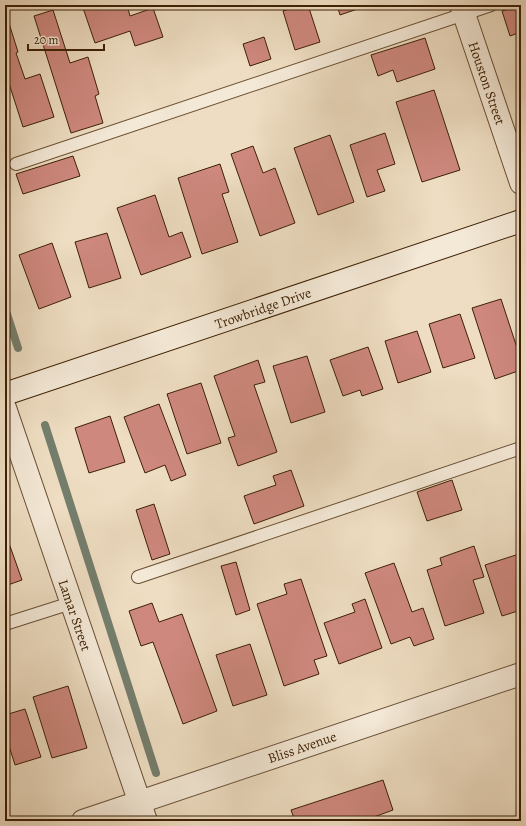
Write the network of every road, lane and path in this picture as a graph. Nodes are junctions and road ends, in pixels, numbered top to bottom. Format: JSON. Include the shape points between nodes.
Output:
{"nodes":[{"id":1,"x":491,"y":5,"type":"edge"},
{"id":2,"x":463,"y":9,"type":"edge"},
{"id":3,"x":16,"y":164,"type":"dead end"},
{"id":4,"x":521,"y":183,"type":"edge"},
{"id":5,"x":521,"y":221,"type":"edge"},
{"id":6,"x":5,"y":394,"type":"edge"},
{"id":7,"x":5,"y":408,"type":"edge"},
{"id":8,"x":521,"y":448,"type":"edge"},
{"id":9,"x":138,"y":577,"type":"dead end"},
{"id":10,"x":71,"y":602,"type":"junction"},
{"id":11,"x":5,"y":624,"type":"edge"},
{"id":12,"x":521,"y":674,"type":"edge"},
{"id":13,"x":143,"y":811,"type":"edge"},
{"id":14,"x":83,"y":821,"type":"edge"}],
"edges":[{"from":1,"to":2,"type":"lane"},
{"from":2,"to":3,"type":"lane"},
{"from":2,"to":4,"type":"street","name":"Houston Street"},
{"from":5,"to":6,"type":"street","name":"Trowbridge Drive"},
{"from":7,"to":10,"type":"street","name":"Lamar Street"},
{"from":8,"to":9,"type":"lane"},
{"from":10,"to":11,"type":"lane"},
{"from":10,"to":13,"type":"street","name":"Lamar Street"},
{"from":12,"to":13,"type":"street","name":"Bliss Avenue"},
{"from":13,"to":14,"type":"street","name":"Bliss Avenue"}]}
